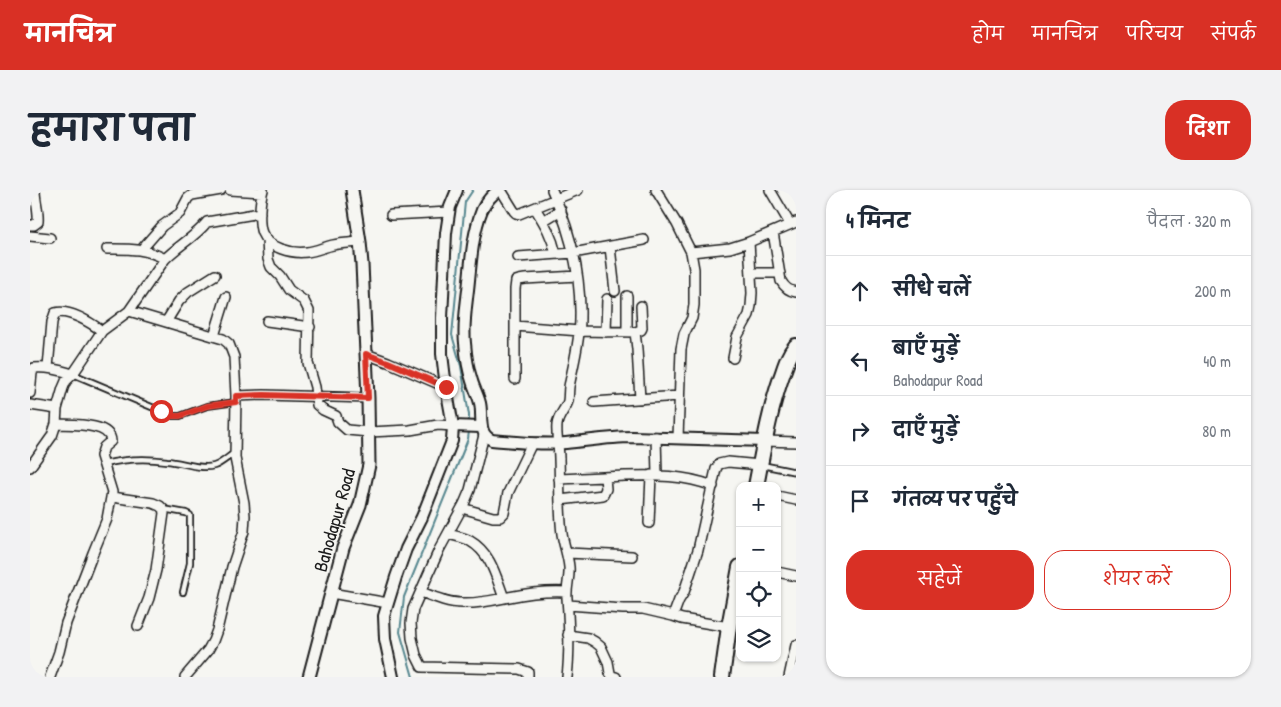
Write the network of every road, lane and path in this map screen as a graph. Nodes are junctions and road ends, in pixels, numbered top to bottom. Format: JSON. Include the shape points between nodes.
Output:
{"nodes":[{"id":1,"x":35,"y":190,"type":"edge"},
{"id":2,"x":216,"y":190,"type":"edge"},
{"id":3,"x":221,"y":190,"type":"edge"},
{"id":4,"x":230,"y":190,"type":"edge"},
{"id":5,"x":352,"y":190,"type":"edge"},
{"id":6,"x":457,"y":190,"type":"edge"},
{"id":7,"x":500,"y":190,"type":"edge"},
{"id":8,"x":578,"y":190,"type":"edge"},
{"id":9,"x":656,"y":190,"type":"edge"},
{"id":10,"x":770,"y":190,"type":"edge"},
{"id":11,"x":262,"y":191,"type":"edge"},
{"id":12,"x":554,"y":194,"type":"edge"},
{"id":13,"x":535,"y":208,"type":"junction"},
{"id":14,"x":561,"y":210,"type":"junction"},
{"id":15,"x":449,"y":212,"type":"junction"},
{"id":16,"x":260,"y":213,"type":"junction"},
{"id":17,"x":391,"y":216,"type":"dead end"},
{"id":18,"x":543,"y":221,"type":"junction"},
{"id":19,"x":793,"y":223,"type":"edge"},
{"id":20,"x":30,"y":225,"type":"edge"},
{"id":21,"x":773,"y":232,"type":"junction"},
{"id":22,"x":30,"y":236,"type":"edge"},
{"id":23,"x":50,"y":238,"type":"dead end"},
{"id":24,"x":267,"y":240,"type":"junction"},
{"id":25,"x":644,"y":240,"type":"dead end"},
{"id":26,"x":360,"y":242,"type":"junction"},
{"id":27,"x":749,"y":242,"type":"junction"},
{"id":28,"x":610,"y":247,"type":"junction"},
{"id":29,"x":107,"y":249,"type":"dead end"},
{"id":30,"x":141,"y":250,"type":"junction"},
{"id":31,"x":691,"y":252,"type":"junction"},
{"id":32,"x":574,"y":253,"type":"junction"},
{"id":33,"x":556,"y":254,"type":"junction"},
{"id":34,"x":518,"y":257,"type":"dead end"},
{"id":35,"x":165,"y":259,"type":"junction"},
{"id":36,"x":751,"y":273,"type":"junction"},
{"id":37,"x":780,"y":273,"type":"junction"},
{"id":38,"x":215,"y":275,"type":"dead end"},
{"id":39,"x":577,"y":276,"type":"junction"},
{"id":40,"x":614,"y":291,"type":"dead end"},
{"id":41,"x":796,"y":292,"type":"edge"},
{"id":42,"x":226,"y":296,"type":"dead end"},
{"id":43,"x":628,"y":296,"type":"dead end"},
{"id":44,"x":607,"y":299,"type":"dead end"},
{"id":45,"x":641,"y":306,"type":"dead end"},
{"id":46,"x":130,"y":311,"type":"junction"},
{"id":47,"x":267,"y":321,"type":"dead end"},
{"id":48,"x":166,"y":322,"type":"junction"},
{"id":49,"x":515,"y":326,"type":"junction"},
{"id":50,"x":310,"y":327,"type":"junction"},
{"id":51,"x":102,"y":331,"type":"junction"},
{"id":52,"x":580,"y":331,"type":"junction"},
{"id":53,"x":606,"y":332,"type":"junction"},
{"id":54,"x":631,"y":332,"type":"junction"},
{"id":55,"x":214,"y":336,"type":"junction"},
{"id":56,"x":796,"y":346,"type":"edge"},
{"id":57,"x":366,"y":354,"type":"junction"},
{"id":58,"x":733,"y":358,"type":"dead end"},
{"id":59,"x":48,"y":368,"type":"junction"},
{"id":60,"x":73,"y":374,"type":"junction"},
{"id":61,"x":515,"y":379,"type":"dead end"},
{"id":62,"x":446,"y":387,"type":"junction"},
{"id":63,"x":30,"y":393,"type":"edge"},
{"id":64,"x":317,"y":396,"type":"junction"},
{"id":65,"x":679,"y":396,"type":"junction"},
{"id":66,"x":368,"y":398,"type":"junction"},
{"id":67,"x":236,"y":399,"type":"junction"},
{"id":68,"x":640,"y":400,"type":"junction"},
{"id":69,"x":594,"y":402,"type":"dead end"},
{"id":70,"x":30,"y":405,"type":"edge"},
{"id":71,"x":57,"y":409,"type":"junction"},
{"id":72,"x":56,"y":424,"type":"junction"},
{"id":73,"x":456,"y":426,"type":"junction"},
{"id":74,"x":480,"y":429,"type":"junction"},
{"id":75,"x":368,"y":432,"type":"junction"},
{"id":76,"x":656,"y":437,"type":"junction"},
{"id":77,"x":678,"y":438,"type":"junction"},
{"id":78,"x":765,"y":441,"type":"junction"},
{"id":79,"x":796,"y":442,"type":"edge"},
{"id":80,"x":532,"y":443,"type":"junction"},
{"id":81,"x":557,"y":443,"type":"junction"},
{"id":82,"x":235,"y":452,"type":"junction"},
{"id":83,"x":103,"y":464,"type":"junction"},
{"id":84,"x":760,"y":465,"type":"junction"},
{"id":85,"x":30,"y":467,"type":"edge"},
{"id":86,"x":796,"y":472,"type":"edge"},
{"id":87,"x":654,"y":475,"type":"junction"},
{"id":88,"x":606,"y":477,"type":"junction"},
{"id":89,"x":560,"y":478,"type":"junction"},
{"id":90,"x":757,"y":482,"type":"edge"},
{"id":91,"x":712,"y":486,"type":"junction"},
{"id":92,"x":112,"y":497,"type":"junction"},
{"id":93,"x":781,"y":497,"type":"edge"},
{"id":94,"x":560,"y":500,"type":"junction"},
{"id":95,"x":796,"y":500,"type":"edge"},
{"id":96,"x":462,"y":508,"type":"junction"},
{"id":97,"x":163,"y":509,"type":"junction"},
{"id":98,"x":649,"y":523,"type":"dead end"},
{"id":99,"x":448,"y":534,"type":"junction"},
{"id":100,"x":567,"y":554,"type":"junction"},
{"id":101,"x":632,"y":556,"type":"dead end"},
{"id":102,"x":739,"y":572,"type":"edge"},
{"id":103,"x":781,"y":573,"type":"edge"},
{"id":104,"x":796,"y":576,"type":"edge"},
{"id":105,"x":183,"y":592,"type":"dead end"},
{"id":106,"x":331,"y":592,"type":"junction"},
{"id":107,"x":421,"y":592,"type":"junction"},
{"id":108,"x":567,"y":592,"type":"junction"},
{"id":109,"x":504,"y":598,"type":"junction"},
{"id":110,"x":388,"y":603,"type":"junction"},
{"id":111,"x":568,"y":605,"type":"junction"},
{"id":112,"x":673,"y":616,"type":"junction"},
{"id":113,"x":138,"y":626,"type":"dead end"},
{"id":114,"x":729,"y":626,"type":"junction"},
{"id":115,"x":568,"y":634,"type":"junction"},
{"id":116,"x":796,"y":645,"type":"edge"},
{"id":117,"x":50,"y":677,"type":"edge"},
{"id":118,"x":185,"y":677,"type":"edge"},
{"id":119,"x":309,"y":677,"type":"edge"},
{"id":120,"x":394,"y":677,"type":"edge"},
{"id":121,"x":528,"y":677,"type":"edge"},
{"id":122,"x":567,"y":677,"type":"edge"},
{"id":123,"x":616,"y":677,"type":"edge"},
{"id":124,"x":722,"y":677,"type":"edge"},
{"id":125,"x":789,"y":677,"type":"edge"}],
"edges":[{"from":1,"to":20,"type":"street","via":[[39,218],[38,222]]},
{"from":2,"to":3,"type":"street"},
{"from":2,"to":30,"type":"street","via":[[188,198],[180,213],[162,226]]},
{"from":4,"to":11,"type":"street"},
{"from":5,"to":26,"type":"main road","name":"Bahodapur Road"},
{"from":6,"to":15,"type":"street"},
{"from":7,"to":13,"type":"street","via":[[516,214]]},
{"from":7,"to":74,"type":"street","via":[[488,200],[478,224],[464,324],[467,359],[480,400]]},
{"from":8,"to":12,"type":"street"},
{"from":9,"to":31,"type":"street"},
{"from":10,"to":19,"type":"street"},
{"from":11,"to":16,"type":"street"},
{"from":12,"to":13,"type":"street"},
{"from":12,"to":14,"type":"street"},
{"from":13,"to":18,"type":"street"},
{"from":14,"to":18,"type":"street"},
{"from":14,"to":32,"type":"street"},
{"from":15,"to":17,"type":"street"},
{"from":15,"to":62,"type":"street","via":[[442,318]]},
{"from":16,"to":24,"type":"street","via":[[262,233]]},
{"from":16,"to":35,"type":"street","via":[[207,222]]},
{"from":18,"to":33,"type":"street"},
{"from":19,"to":21,"type":"street"},
{"from":21,"to":27,"type":"street"},
{"from":21,"to":37,"type":"street"},
{"from":22,"to":23,"type":"street"},
{"from":24,"to":26,"type":"street","via":[[297,252]]},
{"from":24,"to":50,"type":"street","via":[[271,268],[307,305]]},
{"from":25,"to":28,"type":"street"},
{"from":26,"to":57,"type":"main road","name":"Bahodapur Road"},
{"from":27,"to":31,"type":"street"},
{"from":27,"to":36,"type":"street"},
{"from":28,"to":32,"type":"street"},
{"from":28,"to":40,"type":"street"},
{"from":29,"to":30,"type":"street"},
{"from":30,"to":35,"type":"street"},
{"from":31,"to":65,"type":"street","via":[[694,305],[680,350]]},
{"from":32,"to":33,"type":"street"},
{"from":32,"to":39,"type":"street"},
{"from":33,"to":34,"type":"street"},
{"from":35,"to":46,"type":"street"},
{"from":36,"to":37,"type":"street"},
{"from":36,"to":58,"type":"street","via":[[751,306],[737,337]]},
{"from":37,"to":41,"type":"street","via":[[784,287]]},
{"from":38,"to":48,"type":"street","via":[[188,292]]},
{"from":39,"to":49,"type":"street","via":[[516,281]]},
{"from":39,"to":52,"type":"street"},
{"from":42,"to":55,"type":"street"},
{"from":43,"to":54,"type":"street"},
{"from":44,"to":53,"type":"street"},
{"from":45,"to":54,"type":"street","via":[[642,328]]},
{"from":46,"to":48,"type":"street"},
{"from":46,"to":51,"type":"street"},
{"from":47,"to":50,"type":"street"},
{"from":48,"to":55,"type":"street"},
{"from":49,"to":52,"type":"street"},
{"from":49,"to":61,"type":"street"},
{"from":50,"to":64,"type":"street","via":[[308,363]]},
{"from":51,"to":59,"type":"street","via":[[78,317],[55,313]]},
{"from":51,"to":60,"type":"street"},
{"from":52,"to":53,"type":"street"},
{"from":52,"to":81,"type":"street","via":[[568,400],[557,424]]},
{"from":53,"to":54,"type":"street"},
{"from":54,"to":68,"type":"street","via":[[637,349]]},
{"from":55,"to":67,"type":"street","via":[[229,344],[234,357]]},
{"from":56,"to":78,"type":"main road","via":[[774,397]]},
{"from":57,"to":62,"type":"street"},
{"from":57,"to":66,"type":"main road","name":"Bahodapur Road"},
{"from":59,"to":60,"type":"street"},
{"from":59,"to":63,"type":"street","via":[[34,368]]},
{"from":60,"to":67,"type":"lane","via":[[173,416]]},
{"from":60,"to":71,"type":"street","via":[[64,384]]},
{"from":62,"to":73,"type":"street"},
{"from":64,"to":66,"type":"street"},
{"from":64,"to":67,"type":"street","via":[[264,395]]},
{"from":64,"to":75,"type":"street","via":[[317,405],[336,416],[347,430]]},
{"from":65,"to":68,"type":"street"},
{"from":65,"to":77,"type":"street"},
{"from":66,"to":75,"type":"main road","name":"Bahodapur Road"},
{"from":67,"to":82,"type":"street"},
{"from":68,"to":69,"type":"street"},
{"from":70,"to":71,"type":"street"},
{"from":71,"to":72,"type":"street"},
{"from":72,"to":83,"type":"street","via":[[97,428],[110,435],[111,442],[100,456]]},
{"from":72,"to":85,"type":"street","via":[[52,436]]},
{"from":73,"to":74,"type":"street"},
{"from":73,"to":75,"type":"street"},
{"from":73,"to":110,"type":"street","via":[[422,517],[406,549]]},
{"from":74,"to":80,"type":"street","via":[[492,440]]},
{"from":74,"to":96,"type":"street","via":[[470,490]]},
{"from":75,"to":106,"type":"main road","name":"Bahodapur Road","via":[[369,465],[360,505],[343,548]]},
{"from":76,"to":77,"type":"street"},
{"from":76,"to":81,"type":"street"},
{"from":76,"to":87,"type":"street"},
{"from":77,"to":78,"type":"street"},
{"from":78,"to":79,"type":"street"},
{"from":78,"to":84,"type":"main road"},
{"from":80,"to":81,"type":"street"},
{"from":80,"to":96,"type":"street","via":[[500,517]]},
{"from":81,"to":89,"type":"street"},
{"from":82,"to":83,"type":"lane","via":[[219,464],[205,467],[164,460]]},
{"from":82,"to":118,"type":"street","via":[[244,503],[244,531],[213,641]]},
{"from":83,"to":92,"type":"street"},
{"from":84,"to":86,"type":"lane"},
{"from":84,"to":90,"type":"main road"},
{"from":84,"to":91,"type":"street","via":[[719,464]]},
{"from":87,"to":88,"type":"street"},
{"from":87,"to":91,"type":"street","via":[[677,476]]},
{"from":87,"to":98,"type":"street"},
{"from":88,"to":89,"type":"street"},
{"from":88,"to":94,"type":"street","via":[[603,495]]},
{"from":89,"to":94,"type":"street"},
{"from":91,"to":112,"type":"street","via":[[698,550]]},
{"from":92,"to":97,"type":"street","via":[[154,503]]},
{"from":92,"to":117,"type":"street"},
{"from":93,"to":95,"type":"street"},
{"from":94,"to":100,"type":"street"},
{"from":96,"to":99,"type":"street"},
{"from":97,"to":105,"type":"lane","via":[[190,515],[190,563]]},
{"from":97,"to":113,"type":"street","via":[[156,570]]},
{"from":99,"to":107,"type":"street"},
{"from":99,"to":109,"type":"street","via":[[469,540],[485,553]]},
{"from":100,"to":101,"type":"street"},
{"from":100,"to":108,"type":"street"},
{"from":102,"to":114,"type":"main road"},
{"from":103,"to":104,"type":"street"},
{"from":106,"to":110,"type":"street"},
{"from":106,"to":119,"type":"main road","name":"Bahodapur Road"},
{"from":107,"to":109,"type":"street","via":[[462,603]]},
{"from":107,"to":121,"type":"street","via":[[411,623],[416,655],[422,667],[519,669],[528,672]]},
{"from":108,"to":109,"type":"street"},
{"from":108,"to":111,"type":"street"},
{"from":110,"to":120,"type":"street","via":[[384,616],[385,639]]},
{"from":111,"to":112,"type":"street","via":[[643,609]]},
{"from":111,"to":115,"type":"street"},
{"from":112,"to":114,"type":"street"},
{"from":114,"to":124,"type":"main road"},
{"from":115,"to":122,"type":"street"},
{"from":115,"to":123,"type":"street","via":[[588,638],[602,648],[610,673]]},
{"from":116,"to":125,"type":"street"}]}
